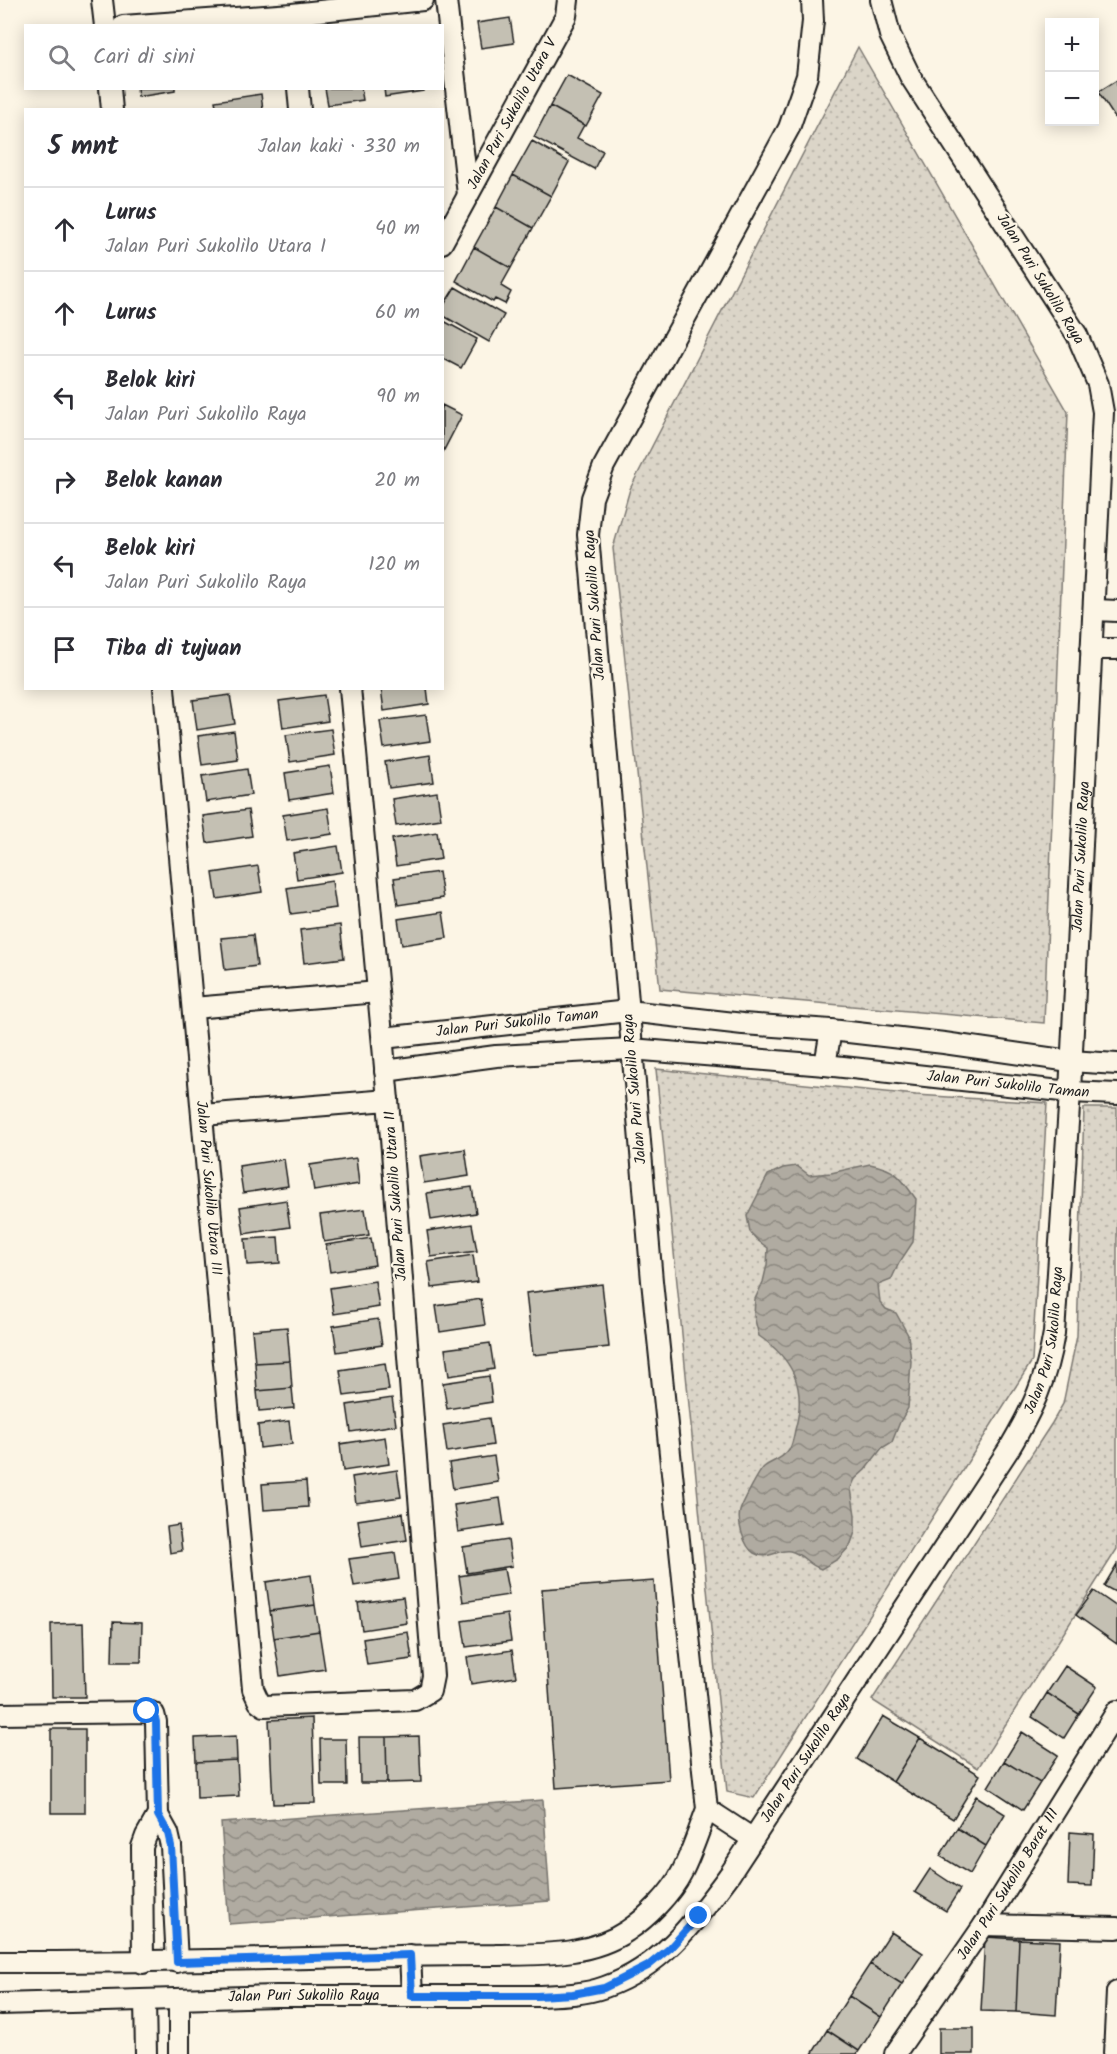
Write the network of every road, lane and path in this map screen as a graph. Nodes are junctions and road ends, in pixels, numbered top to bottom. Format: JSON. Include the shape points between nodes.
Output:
{"nodes":[{"id":1,"x":102,"y":0,"type":"edge"},
{"id":2,"x":423,"y":0,"type":"edge"},
{"id":3,"x":446,"y":0,"type":"edge"},
{"id":4,"x":812,"y":0,"type":"edge"},
{"id":5,"x":881,"y":0,"type":"edge"},
{"id":6,"x":567,"y":8,"type":"edge"},
{"id":7,"x":293,"y":20,"type":"edge"},
{"id":8,"x":105,"y":24,"type":"edge"},
{"id":9,"x":180,"y":24,"type":"edge"},
{"id":10,"x":110,"y":90,"type":"edge"},
{"id":11,"x":298,"y":90,"type":"edge"},
{"id":12,"x":112,"y":108,"type":"edge"},
{"id":13,"x":300,"y":108,"type":"edge"},
{"id":14,"x":468,"y":195,"type":"junction"},
{"id":15,"x":444,"y":239,"type":"edge"},
{"id":16,"x":1095,"y":610,"type":"junction"},
{"id":17,"x":1117,"y":611,"type":"edge"},
{"id":18,"x":1092,"y":649,"type":"junction"},
{"id":19,"x":1117,"y":649,"type":"edge"},
{"id":20,"x":164,"y":690,"type":"edge"},
{"id":21,"x":350,"y":690,"type":"edge"},
{"id":22,"x":378,"y":992,"type":"junction"},
{"id":23,"x":193,"y":1008,"type":"junction"},
{"id":24,"x":628,"y":1011,"type":"junction"},
{"id":25,"x":517,"y":1023,"type":"junction"},
{"id":26,"x":831,"y":1030,"type":"junction"},
{"id":27,"x":383,"y":1038,"type":"junction"},
{"id":28,"x":632,"y":1049,"type":"junction"},
{"id":29,"x":519,"y":1055,"type":"junction"},
{"id":30,"x":1070,"y":1061,"type":"junction"},
{"id":31,"x":1117,"y":1064,"type":"edge"},
{"id":32,"x":825,"y":1065,"type":"junction"},
{"id":33,"x":386,"y":1071,"type":"junction"},
{"id":34,"x":1070,"y":1092,"type":"junction"},
{"id":35,"x":1117,"y":1094,"type":"edge"},
{"id":36,"x":388,"y":1100,"type":"junction"},
{"id":37,"x":203,"y":1115,"type":"junction"},
{"id":38,"x":253,"y":1689,"type":"joint"},
{"id":39,"x":1117,"y":1711,"type":"edge"},
{"id":40,"x":0,"y":1714,"type":"edge"},
{"id":41,"x":707,"y":1809,"type":"junction"},
{"id":42,"x":158,"y":1815,"type":"junction"},
{"id":43,"x":753,"y":1839,"type":"junction"},
{"id":44,"x":984,"y":1925,"type":"junction"},
{"id":45,"x":1117,"y":1928,"type":"edge"},
{"id":46,"x":410,"y":1955,"type":"junction"},
{"id":47,"x":0,"y":1962,"type":"edge"},
{"id":48,"x":177,"y":1962,"type":"junction"},
{"id":49,"x":143,"y":1963,"type":"junction"},
{"id":50,"x":1117,"y":1992,"type":"edge"},
{"id":51,"x":412,"y":1996,"type":"junction"},
{"id":52,"x":179,"y":2000,"type":"junction"},
{"id":53,"x":145,"y":2001,"type":"junction"},
{"id":54,"x":0,"y":2004,"type":"edge"},
{"id":55,"x":146,"y":2054,"type":"edge"},
{"id":56,"x":179,"y":2054,"type":"edge"},
{"id":57,"x":895,"y":2054,"type":"edge"},
{"id":58,"x":1114,"y":2054,"type":"edge"}],
"edges":[{"from":1,"to":8,"type":"street"},
{"from":2,"to":7,"type":"street"},
{"from":3,"to":14,"type":"street"},
{"from":4,"to":24,"type":"street","name":"Jalan Puri Sukolilo Raya","via":[[807,76],[789,128],[604,466],[590,511],[588,535]]},
{"from":5,"to":16,"type":"street","name":"Jalan Puri Sukolilo Raya","via":[[890,35],[910,76],[1077,335],[1098,384],[1103,412]]},
{"from":6,"to":14,"type":"street","name":"Jalan Puri Sukolilo Utara V"},
{"from":7,"to":9,"type":"street"},
{"from":10,"to":12,"type":"street"},
{"from":11,"to":13,"type":"street"},
{"from":14,"to":15,"type":"street","name":"Jalan Puri Sukolilo Utara V"},
{"from":16,"to":17,"type":"street"},
{"from":16,"to":18,"type":"street","name":"Jalan Puri Sukolilo Raya"},
{"from":18,"to":19,"type":"street"},
{"from":18,"to":30,"type":"street","name":"Jalan Puri Sukolilo Raya"},
{"from":20,"to":23,"type":"street","name":"Jalan Puri Sukolilo Utara III"},
{"from":21,"to":22,"type":"street","name":"Jalan Puri Sukolilo Utara II"},
{"from":22,"to":23,"type":"street"},
{"from":22,"to":27,"type":"street","name":"Jalan Puri Sukolilo Utara II"},
{"from":23,"to":37,"type":"street","name":"Jalan Puri Sukolilo Utara III"},
{"from":24,"to":25,"type":"street","name":"Jalan Puri Sukolilo Taman"},
{"from":24,"to":26,"type":"street","name":"Jalan Puri Sukolilo Taman"},
{"from":24,"to":28,"type":"street","name":"Jalan Puri Sukolilo Raya"},
{"from":25,"to":27,"type":"street","name":"Jalan Puri Sukolilo Taman"},
{"from":25,"to":29,"type":"street"},
{"from":26,"to":30,"type":"street","name":"Jalan Puri Sukolilo Taman"},
{"from":26,"to":32,"type":"street"},
{"from":27,"to":33,"type":"street","name":"Jalan Puri Sukolilo Utara II"},
{"from":28,"to":29,"type":"street","name":"Jalan Puri Sukolilo Taman"},
{"from":28,"to":32,"type":"street","name":"Jalan Puri Sukolilo Taman"},
{"from":28,"to":41,"type":"street","name":"Jalan Puri Sukolilo Raya"},
{"from":29,"to":33,"type":"street","name":"Jalan Puri Sukolilo Taman"},
{"from":30,"to":31,"type":"street","name":"Jalan Puri Sukolilo Taman"},
{"from":30,"to":34,"type":"street","name":"Jalan Puri Sukolilo Raya"},
{"from":32,"to":34,"type":"street","name":"Jalan Puri Sukolilo Taman"},
{"from":33,"to":36,"type":"street","name":"Jalan Puri Sukolilo Utara II"},
{"from":34,"to":35,"type":"street","name":"Jalan Puri Sukolilo Taman"},
{"from":34,"to":43,"type":"street","name":"Jalan Puri Sukolilo Raya","via":[[1054,1333],[1041,1390],[1009,1449]]},
{"from":36,"to":37,"type":"street"},
{"from":36,"to":38,"type":"street","name":"Jalan Puri Sukolilo Utara II","via":[[433,1676],[430,1691],[420,1698],[264,1707]]},
{"from":37,"to":38,"type":"street","name":"Jalan Puri Sukolilo Utara III"},
{"from":39,"to":44,"type":"street","name":"Jalan Puri Sukolilo Barat III"},
{"from":40,"to":42,"type":"street","via":[[151,1712],[156,1722]]},
{"from":41,"to":43,"type":"street"},
{"from":41,"to":46,"type":"street","name":"Jalan Puri Sukolilo Raya","via":[[681,1874],[666,1894],[647,1915],[607,1942],[549,1954]]},
{"from":42,"to":48,"type":"street","via":[[171,1846]]},
{"from":42,"to":49,"type":"street","via":[[142,1847]]},
{"from":43,"to":51,"type":"street","name":"Jalan Puri Sukolilo Raya","via":[[685,1932],[648,1966],[629,1977],[604,1988],[573,1994]]},
{"from":44,"to":45,"type":"street"},
{"from":44,"to":57,"type":"street","name":"Jalan Puri Sukolilo Barat III"},
{"from":46,"to":48,"type":"street","name":"Jalan Puri Sukolilo Raya"},
{"from":46,"to":51,"type":"street"},
{"from":47,"to":49,"type":"street","name":"Jalan Puri Sukolilo Raya"},
{"from":48,"to":49,"type":"street","name":"Jalan Puri Sukolilo Raya"},
{"from":50,"to":58,"type":"street"},
{"from":51,"to":52,"type":"street","name":"Jalan Puri Sukolilo Raya"},
{"from":52,"to":53,"type":"street","name":"Jalan Puri Sukolilo Raya"},
{"from":52,"to":56,"type":"street"},
{"from":53,"to":54,"type":"street","name":"Jalan Puri Sukolilo Raya"},
{"from":53,"to":55,"type":"street"}]}
